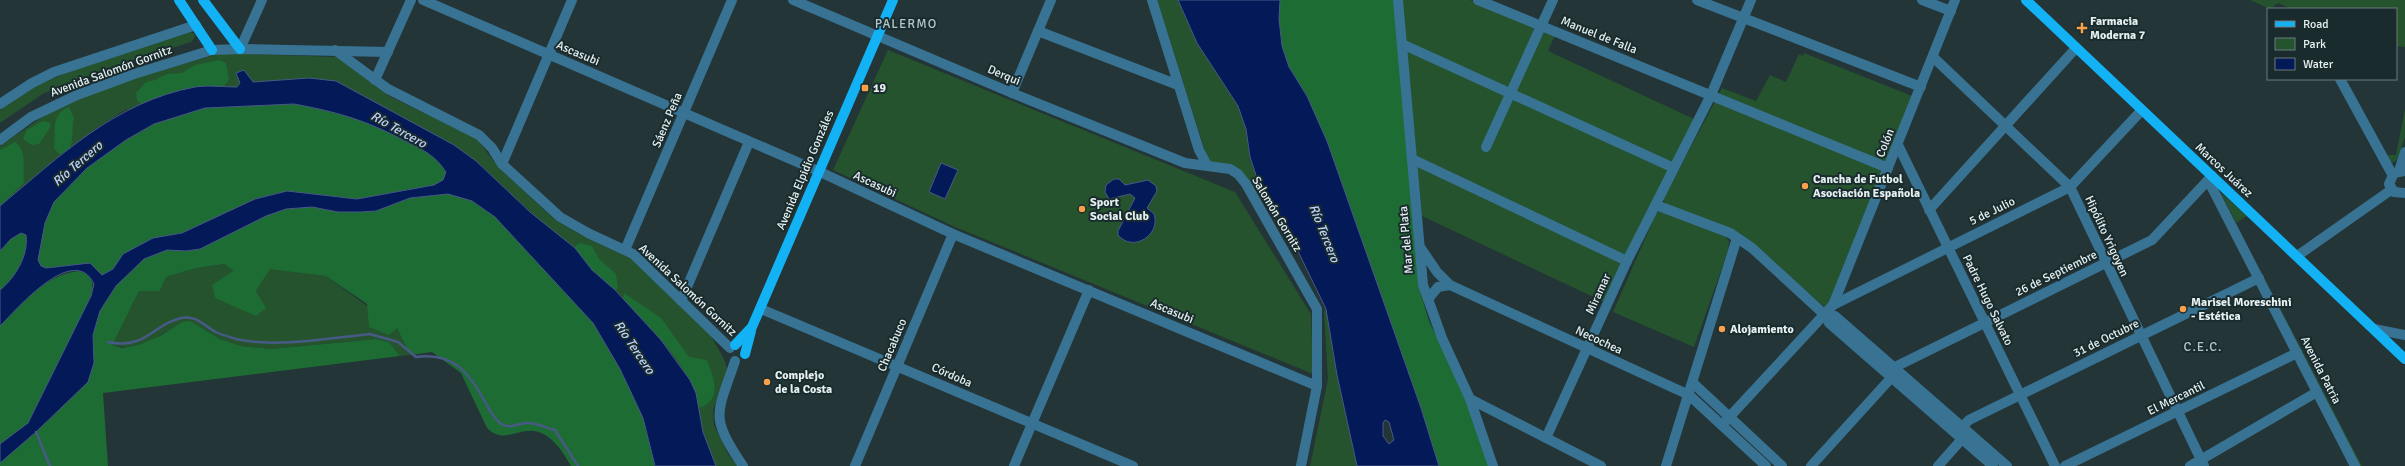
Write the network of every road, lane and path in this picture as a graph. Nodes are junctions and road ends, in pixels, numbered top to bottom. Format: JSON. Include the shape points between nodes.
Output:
{"nodes":[{"id":1,"x":179,"y":0,"type":"edge"},
{"id":2,"x":203,"y":0,"type":"edge"},
{"id":3,"x":262,"y":0,"type":"edge"},
{"id":4,"x":411,"y":0,"type":"edge"},
{"id":5,"x":423,"y":0,"type":"edge"},
{"id":6,"x":572,"y":0,"type":"edge"},
{"id":7,"x":732,"y":0,"type":"edge"},
{"id":8,"x":793,"y":0,"type":"edge"},
{"id":9,"x":893,"y":0,"type":"edge"},
{"id":10,"x":1051,"y":0,"type":"edge"},
{"id":11,"x":1152,"y":0,"type":"edge"},
{"id":12,"x":1398,"y":0,"type":"edge"},
{"id":13,"x":1478,"y":0,"type":"edge"},
{"id":14,"x":1553,"y":0,"type":"edge"},
{"id":15,"x":1697,"y":0,"type":"edge"},
{"id":16,"x":1751,"y":0,"type":"edge"},
{"id":17,"x":1922,"y":0,"type":"edge"},
{"id":18,"x":1955,"y":0,"type":"edge"},
{"id":19,"x":2026,"y":0,"type":"edge"},
{"id":20,"x":1951,"y":11,"type":"junction"},
{"id":21,"x":1744,"y":19,"type":"junction"},
{"id":22,"x":196,"y":25,"type":"junction"},
{"id":23,"x":1542,"y":26,"type":"junction"},
{"id":24,"x":1038,"y":32,"type":"junction"},
{"id":25,"x":878,"y":36,"type":"junction"},
{"id":26,"x":1402,"y":44,"type":"junction"},
{"id":27,"x":2076,"y":48,"type":"junction"},
{"id":28,"x":240,"y":49,"type":"junction"},
{"id":29,"x":212,"y":50,"type":"junction"},
{"id":30,"x":335,"y":50,"type":"junction"},
{"id":31,"x":388,"y":52,"type":"junction"},
{"id":32,"x":548,"y":55,"type":"junction"},
{"id":33,"x":1933,"y":57,"type":"junction"},
{"id":34,"x":375,"y":80,"type":"junction"},
{"id":35,"x":2341,"y":80,"type":"edge"},
{"id":36,"x":1178,"y":85,"type":"junction"},
{"id":37,"x":1921,"y":87,"type":"junction"},
{"id":38,"x":1012,"y":93,"type":"junction"},
{"id":39,"x":1509,"y":94,"type":"junction"},
{"id":40,"x":1710,"y":95,"type":"junction"},
{"id":41,"x":0,"y":104,"type":"edge"},
{"id":42,"x":2141,"y":111,"type":"junction"},
{"id":43,"x":684,"y":113,"type":"junction"},
{"id":44,"x":2006,"y":126,"type":"junction"},
{"id":45,"x":0,"y":140,"type":"edge"},
{"id":46,"x":750,"y":142,"type":"junction"},
{"id":47,"x":1898,"y":145,"type":"junction"},
{"id":48,"x":1486,"y":147,"type":"dead end"},
{"id":49,"x":2405,"y":152,"type":"edge"},
{"id":50,"x":1412,"y":160,"type":"junction"},
{"id":51,"x":502,"y":164,"type":"junction"},
{"id":52,"x":1207,"y":165,"type":"junction"},
{"id":53,"x":1674,"y":168,"type":"junction"},
{"id":54,"x":1888,"y":168,"type":"junction"},
{"id":55,"x":818,"y":171,"type":"junction"},
{"id":56,"x":2398,"y":172,"type":"edge"},
{"id":57,"x":2210,"y":178,"type":"junction"},
{"id":58,"x":2070,"y":187,"type":"junction"},
{"id":59,"x":2392,"y":190,"type":"junction"},
{"id":60,"x":2404,"y":196,"type":"edge"},
{"id":61,"x":1656,"y":205,"type":"junction"},
{"id":62,"x":1929,"y":210,"type":"junction"},
{"id":63,"x":953,"y":234,"type":"junction"},
{"id":64,"x":1737,"y":238,"type":"junction"},
{"id":65,"x":1419,"y":246,"type":"junction"},
{"id":66,"x":1948,"y":248,"type":"junction"},
{"id":67,"x":625,"y":250,"type":"junction"},
{"id":68,"x":2297,"y":256,"type":"junction"},
{"id":69,"x":1627,"y":261,"type":"junction"},
{"id":70,"x":2105,"y":263,"type":"junction"},
{"id":71,"x":2259,"y":278,"type":"junction"},
{"id":72,"x":1450,"y":285,"type":"junction"},
{"id":73,"x":1090,"y":290,"type":"junction"},
{"id":74,"x":1428,"y":299,"type":"junction"},
{"id":75,"x":682,"y":301,"type":"junction"},
{"id":76,"x":1833,"y":305,"type":"junction"},
{"id":77,"x":761,"y":309,"type":"junction"},
{"id":78,"x":1825,"y":315,"type":"junction"},
{"id":79,"x":1985,"y":322,"type":"junction"},
{"id":80,"x":752,"y":327,"type":"junction"},
{"id":81,"x":2374,"y":329,"type":"junction"},
{"id":82,"x":2405,"y":335,"type":"edge"},
{"id":83,"x":2141,"y":336,"type":"junction"},
{"id":84,"x":733,"y":347,"type":"junction"},
{"id":85,"x":1587,"y":348,"type":"junction"},
{"id":86,"x":2297,"y":353,"type":"junction"},
{"id":87,"x":745,"y":354,"type":"junction"},
{"id":88,"x":2405,"y":359,"type":"edge"},
{"id":89,"x":735,"y":361,"type":"junction"},
{"id":90,"x":898,"y":365,"type":"junction"},
{"id":91,"x":1892,"y":373,"type":"junction"},
{"id":92,"x":1693,"y":383,"type":"junction"},
{"id":93,"x":1317,"y":386,"type":"junction"},
{"id":94,"x":2317,"y":392,"type":"junction"},
{"id":95,"x":1690,"y":395,"type":"junction"},
{"id":96,"x":2021,"y":395,"type":"junction"},
{"id":97,"x":1470,"y":399,"type":"junction"},
{"id":98,"x":2178,"y":412,"type":"junction"},
{"id":99,"x":1729,"y":417,"type":"junction"},
{"id":100,"x":1032,"y":424,"type":"junction"},
{"id":101,"x":1722,"y":425,"type":"junction"},
{"id":102,"x":1963,"y":425,"type":"junction"},
{"id":103,"x":1546,"y":438,"type":"junction"},
{"id":104,"x":1962,"y":439,"type":"junction"},
{"id":105,"x":2202,"y":463,"type":"edge"},
{"id":106,"x":2354,"y":465,"type":"edge"},
{"id":107,"x":744,"y":466,"type":"edge"},
{"id":108,"x":855,"y":466,"type":"edge"},
{"id":109,"x":1014,"y":466,"type":"edge"},
{"id":110,"x":1133,"y":466,"type":"edge"},
{"id":111,"x":1301,"y":466,"type":"edge"},
{"id":112,"x":1493,"y":466,"type":"edge"},
{"id":113,"x":1601,"y":466,"type":"edge"},
{"id":114,"x":1666,"y":466,"type":"edge"},
{"id":115,"x":1766,"y":466,"type":"edge"},
{"id":116,"x":1782,"y":466,"type":"edge"},
{"id":117,"x":1811,"y":466,"type":"edge"},
{"id":118,"x":1938,"y":466,"type":"edge"},
{"id":119,"x":1993,"y":466,"type":"edge"},
{"id":120,"x":2007,"y":466,"type":"edge"},
{"id":121,"x":2055,"y":466,"type":"edge"},
{"id":122,"x":2065,"y":466,"type":"edge"},
{"id":123,"x":2190,"y":466,"type":"edge"}],
"edges":[{"from":1,"to":22,"type":"main road"},
{"from":2,"to":28,"type":"main road"},
{"from":3,"to":28,"type":"street"},
{"from":4,"to":31,"type":"street"},
{"from":5,"to":32,"type":"street","name":"Ascasubi"},
{"from":6,"to":32,"type":"street"},
{"from":7,"to":43,"type":"street","name":"Sáenz Peña"},
{"from":8,"to":25,"type":"street","name":"Derqui"},
{"from":9,"to":25,"type":"main road","name":"Avenida Elpidio Gonzáles"},
{"from":10,"to":24,"type":"street"},
{"from":11,"to":36,"type":"street"},
{"from":12,"to":26,"type":"street","name":"Mar del Plata"},
{"from":13,"to":23,"type":"street","name":"Manuel de Falla"},
{"from":14,"to":23,"type":"street"},
{"from":15,"to":21,"type":"street"},
{"from":16,"to":21,"type":"street","name":"Miramar"},
{"from":17,"to":20,"type":"street"},
{"from":18,"to":20,"type":"street","name":"Colón"},
{"from":19,"to":27,"type":"main road","name":"Marcos Juárez"},
{"from":20,"to":33,"type":"street","name":"Colón"},
{"from":21,"to":37,"type":"street"},
{"from":21,"to":40,"type":"street","name":"Miramar"},
{"from":22,"to":29,"type":"main road"},
{"from":22,"to":41,"type":"street","via":[[54,72],[32,82]]},
{"from":23,"to":39,"type":"street"},
{"from":23,"to":40,"type":"street","name":"Manuel de Falla"},
{"from":24,"to":36,"type":"street"},
{"from":24,"to":38,"type":"street"},
{"from":25,"to":38,"type":"street","name":"Derqui"},
{"from":25,"to":55,"type":"main road","name":"Avenida Elpidio Gonzáles"},
{"from":26,"to":39,"type":"street"},
{"from":26,"to":50,"type":"street","name":"Mar del Plata"},
{"from":27,"to":42,"type":"main road","name":"Marcos Juárez"},
{"from":27,"to":44,"type":"street"},
{"from":28,"to":29,"type":"street","name":"Avenida Salomón Gornitz"},
{"from":28,"to":30,"type":"street","name":"Avenida Salomón Gornitz"},
{"from":29,"to":45,"type":"street","name":"Avenida Salomón Gornitz","via":[[134,74],[77,96],[31,118]]},
{"from":30,"to":31,"type":"street","name":"Avenida Salomón Gornitz"},
{"from":30,"to":34,"type":"street","name":"Avenida Salomón Gornitz"},
{"from":31,"to":34,"type":"street"},
{"from":32,"to":43,"type":"street","name":"Ascasubi"},
{"from":32,"to":51,"type":"street"},
{"from":33,"to":37,"type":"street","name":"Colón"},
{"from":33,"to":44,"type":"street","name":"Hipólito Yrigoyen"},
{"from":34,"to":51,"type":"street","name":"Avenida Salomón Gornitz","via":[[404,98],[479,134]]},
{"from":35,"to":56,"type":"street"},
{"from":36,"to":52,"type":"street","via":[[1199,150]]},
{"from":37,"to":47,"type":"street","name":"Colón"},
{"from":38,"to":52,"type":"street","name":"Derqui","via":[[1186,163]]},
{"from":39,"to":48,"type":"street"},
{"from":39,"to":53,"type":"street"},
{"from":40,"to":53,"type":"street","name":"Miramar"},
{"from":40,"to":54,"type":"street","name":"Manuel de Falla"},
{"from":42,"to":57,"type":"main road","name":"Marcos Juárez"},
{"from":42,"to":58,"type":"street","name":"5 de Julio"},
{"from":43,"to":46,"type":"street","name":"Ascasubi"},
{"from":43,"to":67,"type":"street","name":"Sáenz Peña"},
{"from":44,"to":58,"type":"street","name":"Hipólito Yrigoyen"},
{"from":44,"to":62,"type":"street"},
{"from":46,"to":55,"type":"street","name":"Ascasubi"},
{"from":46,"to":75,"type":"street"},
{"from":47,"to":54,"type":"street","name":"Colón"},
{"from":47,"to":62,"type":"street","name":"Padre Hugo Salvato"},
{"from":49,"to":56,"type":"street"},
{"from":50,"to":65,"type":"street","name":"Mar del Plata"},
{"from":50,"to":69,"type":"street"},
{"from":51,"to":67,"type":"street","name":"Avenida Salomón Gornitz","via":[[560,217]]},
{"from":52,"to":93,"type":"street","name":"Salomón Gornitz","via":[[1230,169],[1246,184],[1314,301],[1318,319]]},
{"from":53,"to":61,"type":"street","name":"Miramar"},
{"from":54,"to":76,"type":"street","name":"Colón"},
{"from":55,"to":63,"type":"street","name":"Ascasubi"},
{"from":55,"to":77,"type":"main road","name":"Avenida Elpidio Gonzáles"},
{"from":56,"to":59,"type":"street","via":[[2389,180]]},
{"from":57,"to":68,"type":"main road","name":"Marcos Juárez"},
{"from":57,"to":70,"type":"street","name":"26 de Septiembre","via":[[2152,240]]},
{"from":57,"to":71,"type":"street","name":"Avenida Patria"},
{"from":58,"to":66,"type":"street","name":"5 de Julio"},
{"from":58,"to":70,"type":"street","name":"Hipólito Yrigoyen"},
{"from":59,"to":60,"type":"street"},
{"from":59,"to":68,"type":"street"},
{"from":61,"to":64,"type":"street","via":[[1720,228]]},
{"from":61,"to":69,"type":"street","name":"Miramar"},
{"from":62,"to":66,"type":"street","name":"Padre Hugo Salvato"},
{"from":63,"to":73,"type":"street","name":"Ascasubi"},
{"from":63,"to":90,"type":"street","name":"Chacabuco"},
{"from":64,"to":78,"type":"street","via":[[1752,248]]},
{"from":64,"to":92,"type":"street"},
{"from":65,"to":72,"type":"street","name":"Necochea","via":[[1437,272]]},
{"from":65,"to":74,"type":"street","name":"Mar del Plata","via":[[1423,285]]},
{"from":66,"to":76,"type":"street","name":"5 de Julio"},
{"from":66,"to":79,"type":"street","name":"Padre Hugo Salvato"},
{"from":67,"to":75,"type":"street","name":"Avenida Salomón Gornitz","via":[[639,258]]},
{"from":68,"to":81,"type":"main road","name":"Marcos Juárez"},
{"from":69,"to":85,"type":"street","name":"Miramar"},
{"from":70,"to":79,"type":"street","name":"26 de Septiembre"},
{"from":70,"to":83,"type":"street","name":"Hipólito Yrigoyen"},
{"from":71,"to":83,"type":"street","name":"31 de Octubre"},
{"from":71,"to":86,"type":"street","name":"Avenida Patria"},
{"from":72,"to":74,"type":"street","via":[[1438,287]]},
{"from":72,"to":85,"type":"street","name":"Necochea"},
{"from":73,"to":93,"type":"street","name":"Ascasubi"},
{"from":73,"to":100,"type":"street"},
{"from":74,"to":97,"type":"street","name":"Mar del Plata","via":[[1442,338]]},
{"from":75,"to":84,"type":"street","name":"Avenida Salomón Gornitz"},
{"from":76,"to":78,"type":"street","name":"Colón"},
{"from":77,"to":80,"type":"main road","name":"Avenida Elpidio Gonzáles"},
{"from":77,"to":90,"type":"street","name":"Córdoba"},
{"from":78,"to":91,"type":"street","via":[[1835,316]]},
{"from":78,"to":99,"type":"street","name":"Colón"},
{"from":79,"to":91,"type":"street","name":"26 de Septiembre"},
{"from":79,"to":96,"type":"street","name":"Padre Hugo Salvato"},
{"from":80,"to":84,"type":"main road","name":"Avenida Elpidio Gonzáles"},
{"from":80,"to":87,"type":"main road"},
{"from":81,"to":82,"type":"street"},
{"from":81,"to":88,"type":"main road","name":"Marcos Juárez"},
{"from":83,"to":96,"type":"street","name":"31 de Octubre"},
{"from":83,"to":98,"type":"street","name":"Hipólito Yrigoyen"},
{"from":84,"to":87,"type":"street","via":[[742,347]]},
{"from":84,"to":89,"type":"street","via":[[730,357]]},
{"from":85,"to":95,"type":"street","name":"Necochea"},
{"from":85,"to":103,"type":"street","name":"Miramar"},
{"from":86,"to":94,"type":"street","name":"Avenida Patria"},
{"from":86,"to":98,"type":"street","name":"El Mercantil"},
{"from":87,"to":89,"type":"street","via":[[740,360]]},
{"from":89,"to":107,"type":"street","via":[[718,416],[724,436]]},
{"from":90,"to":100,"type":"street","name":"Córdoba"},
{"from":90,"to":108,"type":"street","name":"Chacabuco"},
{"from":91,"to":102,"type":"street"},
{"from":91,"to":104,"type":"street"},
{"from":91,"to":117,"type":"street"},
{"from":92,"to":95,"type":"street"},
{"from":92,"to":99,"type":"street"},
{"from":93,"to":111,"type":"street","name":"Salomón Gornitz"},
{"from":94,"to":105,"type":"street"},
{"from":94,"to":106,"type":"street","name":"Avenida Patria"},
{"from":95,"to":101,"type":"street","name":"Necochea"},
{"from":95,"to":114,"type":"street"},
{"from":96,"to":102,"type":"street","name":"31 de Octubre"},
{"from":96,"to":121,"type":"street","name":"Padre Hugo Salvato"},
{"from":97,"to":103,"type":"street"},
{"from":97,"to":112,"type":"street","name":"Mar del Plata"},
{"from":98,"to":105,"type":"street","name":"Hipólito Yrigoyen"},
{"from":98,"to":122,"type":"street","name":"El Mercantil"},
{"from":99,"to":101,"type":"street","name":"Colón"},
{"from":99,"to":116,"type":"street"},
{"from":100,"to":109,"type":"street"},
{"from":100,"to":110,"type":"street","name":"Córdoba"},
{"from":101,"to":115,"type":"street","name":"Necochea"},
{"from":102,"to":104,"type":"street"},
{"from":102,"to":120,"type":"street"},
{"from":103,"to":113,"type":"street"},
{"from":104,"to":118,"type":"street"},
{"from":104,"to":119,"type":"street"},
{"from":105,"to":123,"type":"street"}]}
